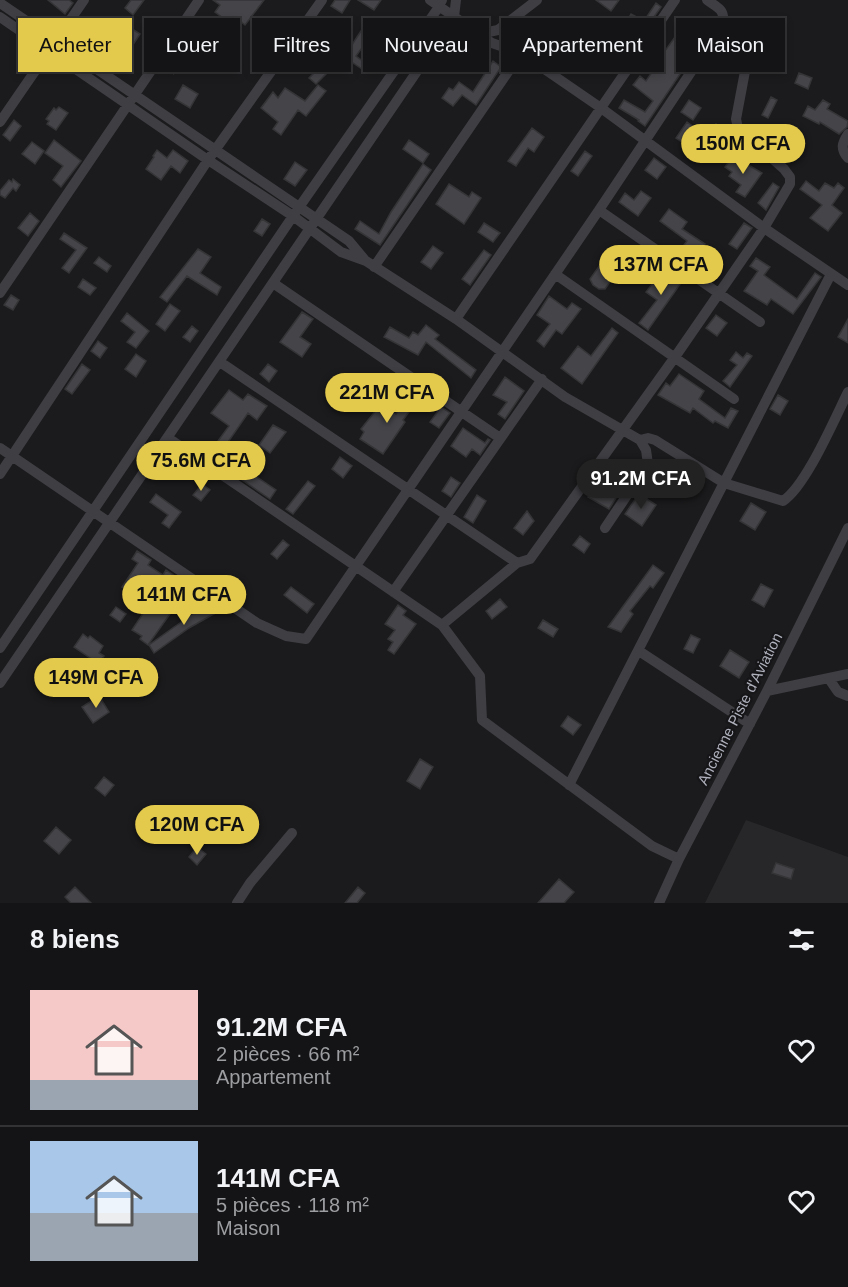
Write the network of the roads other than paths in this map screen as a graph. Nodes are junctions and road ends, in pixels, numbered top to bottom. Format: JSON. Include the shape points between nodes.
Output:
{"nodes":[{"id":1,"x":84,"y":0,"type":"edge"},
{"id":2,"x":199,"y":0,"type":"edge"},
{"id":3,"x":322,"y":0,"type":"edge"},
{"id":4,"x":456,"y":0,"type":"edge"},
{"id":5,"x":537,"y":0,"type":"edge"},
{"id":6,"x":675,"y":0,"type":"edge"},
{"id":7,"x":707,"y":0,"type":"edge"},
{"id":8,"x":437,"y":2,"type":"edge"},
{"id":9,"x":0,"y":3,"type":"edge"},
{"id":10,"x":0,"y":17,"type":"edge"},
{"id":11,"x":454,"y":17,"type":"junction"},
{"id":12,"x":22,"y":18,"type":"edge"},
{"id":13,"x":72,"y":18,"type":"edge"},
{"id":14,"x":18,"y":29,"type":"edge"},
{"id":15,"x":489,"y":32,"type":"edge"},
{"id":16,"x":34,"y":72,"type":"edge"},
{"id":17,"x":81,"y":72,"type":"edge"},
{"id":18,"x":102,"y":72,"type":"edge"},
{"id":19,"x":506,"y":72,"type":"edge"},
{"id":20,"x":548,"y":72,"type":"edge"},
{"id":21,"x":745,"y":72,"type":"edge"},
{"id":22,"x":134,"y":94,"type":"junction"},
{"id":23,"x":127,"y":104,"type":"junction"},
{"id":24,"x":601,"y":108,"type":"junction"},
{"id":25,"x":0,"y":122,"type":"edge"},
{"id":26,"x":848,"y":134,"type":"edge"},
{"id":27,"x":646,"y":140,"type":"junction"},
{"id":28,"x":215,"y":150,"type":"junction"},
{"id":29,"x":848,"y":158,"type":"edge"},
{"id":30,"x":208,"y":160,"type":"junction"},
{"id":31,"x":599,"y":210,"type":"junction"},
{"id":32,"x":296,"y":212,"type":"junction"},
{"id":33,"x":314,"y":224,"type":"junction"},
{"id":34,"x":764,"y":228,"type":"junction"},
{"id":35,"x":370,"y":264,"type":"junction"},
{"id":36,"x":555,"y":274,"type":"junction"},
{"id":37,"x":831,"y":274,"type":"junction"},
{"id":38,"x":273,"y":283,"type":"junction"},
{"id":39,"x":848,"y":285,"type":"edge"},
{"id":40,"x":0,"y":293,"type":"edge"},
{"id":41,"x":718,"y":293,"type":"junction"},
{"id":42,"x":456,"y":319,"type":"junction"},
{"id":43,"x":760,"y":322,"type":"dead end"},
{"id":44,"x":502,"y":351,"type":"junction"},
{"id":45,"x":675,"y":357,"type":"junction"},
{"id":46,"x":219,"y":362,"type":"junction"},
{"id":47,"x":542,"y":379,"type":"junction"},
{"id":48,"x":848,"y":392,"type":"edge"},
{"id":49,"x":734,"y":399,"type":"dead end"},
{"id":50,"x":461,"y":411,"type":"junction"},
{"id":51,"x":623,"y":431,"type":"junction"},
{"id":52,"x":168,"y":438,"type":"junction"},
{"id":53,"x":500,"y":438,"type":"junction"},
{"id":54,"x":640,"y":440,"type":"junction"},
{"id":55,"x":0,"y":448,"type":"edge"},
{"id":56,"x":12,"y":456,"type":"junction"},
{"id":57,"x":0,"y":474,"type":"edge"},
{"id":58,"x":724,"y":483,"type":"junction"},
{"id":59,"x":408,"y":489,"type":"junction"},
{"id":60,"x":93,"y":511,"type":"junction"},
{"id":61,"x":446,"y":516,"type":"junction"},
{"id":62,"x":110,"y":522,"type":"junction"},
{"id":63,"x":605,"y":528,"type":"dead end"},
{"id":64,"x":848,"y":528,"type":"edge"},
{"id":65,"x":517,"y":563,"type":"junction"},
{"id":66,"x":356,"y":566,"type":"junction"},
{"id":67,"x":393,"y":592,"type":"junction"},
{"id":68,"x":442,"y":625,"type":"junction"},
{"id":69,"x":0,"y":648,"type":"edge"},
{"id":70,"x":639,"y":651,"type":"junction"},
{"id":71,"x":848,"y":674,"type":"edge"},
{"id":72,"x":829,"y":679,"type":"junction"},
{"id":73,"x":0,"y":683,"type":"edge"},
{"id":74,"x":767,"y":692,"type":"junction"},
{"id":75,"x":848,"y":696,"type":"edge"},
{"id":76,"x":750,"y":724,"type":"junction"},
{"id":77,"x":569,"y":785,"type":"junction"},
{"id":78,"x":292,"y":833,"type":"dead end"},
{"id":79,"x":679,"y":859,"type":"junction"},
{"id":80,"x":237,"y":903,"type":"edge"},
{"id":81,"x":658,"y":903,"type":"edge"}],
"edges":[{"from":1,"to":13,"type":"street"},
{"from":2,"to":22,"type":"street"},
{"from":3,"to":28,"type":"street"},
{"from":4,"to":11,"type":"street"},
{"from":5,"to":15,"type":"street","via":[[498,30]]},
{"from":6,"to":24,"type":"street"},
{"from":7,"to":27,"type":"street","via":[[724,15],[723,24]]},
{"from":8,"to":11,"type":"street"},
{"from":8,"to":32,"type":"street"},
{"from":9,"to":12,"type":"street"},
{"from":10,"to":14,"type":"street"},
{"from":11,"to":33,"type":"street"},
{"from":16,"to":25,"type":"street"},
{"from":17,"to":23,"type":"street"},
{"from":18,"to":22,"type":"street"},
{"from":19,"to":35,"type":"street"},
{"from":20,"to":24,"type":"street"},
{"from":21,"to":34,"type":"street","via":[[736,118],[738,128],[790,177],[790,184]]},
{"from":22,"to":23,"type":"street"},
{"from":22,"to":28,"type":"street"},
{"from":23,"to":30,"type":"street"},
{"from":23,"to":40,"type":"street"},
{"from":24,"to":27,"type":"street"},
{"from":24,"to":42,"type":"street"},
{"from":26,"to":29,"type":"street","via":[[842,147]]},
{"from":27,"to":31,"type":"street"},
{"from":27,"to":34,"type":"street"},
{"from":28,"to":30,"type":"street"},
{"from":28,"to":32,"type":"street"},
{"from":30,"to":32,"type":"street"},
{"from":30,"to":56,"type":"street"},
{"from":31,"to":36,"type":"street"},
{"from":31,"to":41,"type":"street"},
{"from":32,"to":33,"type":"street"},
{"from":32,"to":60,"type":"street"},
{"from":33,"to":35,"type":"street","via":[[341,252]]},
{"from":33,"to":38,"type":"street"},
{"from":34,"to":37,"type":"street"},
{"from":34,"to":41,"type":"street"},
{"from":35,"to":42,"type":"street"},
{"from":36,"to":44,"type":"street"},
{"from":36,"to":45,"type":"street"},
{"from":37,"to":39,"type":"street"},
{"from":37,"to":58,"type":"street"},
{"from":38,"to":46,"type":"street"},
{"from":38,"to":50,"type":"street"},
{"from":41,"to":43,"type":"street"},
{"from":41,"to":45,"type":"street"},
{"from":42,"to":44,"type":"street"},
{"from":44,"to":47,"type":"street"},
{"from":44,"to":50,"type":"street"},
{"from":45,"to":49,"type":"street"},
{"from":45,"to":51,"type":"street"},
{"from":46,"to":52,"type":"street"},
{"from":46,"to":59,"type":"street"},
{"from":47,"to":51,"type":"street"},
{"from":47,"to":53,"type":"street"},
{"from":48,"to":58,"type":"street","via":[[792,496],[783,501]]},
{"from":50,"to":53,"type":"street"},
{"from":50,"to":59,"type":"street"},
{"from":51,"to":54,"type":"street"},
{"from":51,"to":65,"type":"street","via":[[530,559]]},
{"from":52,"to":62,"type":"street"},
{"from":52,"to":66,"type":"street"},
{"from":53,"to":61,"type":"street"},
{"from":54,"to":58,"type":"street","via":[[655,440]]},
{"from":54,"to":63,"type":"street","via":[[648,464]]},
{"from":55,"to":56,"type":"street"},
{"from":56,"to":57,"type":"street"},
{"from":56,"to":60,"type":"street"},
{"from":58,"to":70,"type":"street"},
{"from":59,"to":61,"type":"street"},
{"from":59,"to":66,"type":"street"},
{"from":60,"to":62,"type":"street"},
{"from":60,"to":69,"type":"street"},
{"from":61,"to":65,"type":"street"},
{"from":61,"to":67,"type":"street"},
{"from":62,"to":66,"type":"street","via":[[258,623],[286,636],[306,639]]},
{"from":62,"to":73,"type":"street"},
{"from":64,"to":74,"type":"street","name":"Ancienne Piste d'Aviation"},
{"from":65,"to":68,"type":"street"},
{"from":66,"to":67,"type":"street"},
{"from":67,"to":68,"type":"street"},
{"from":68,"to":77,"type":"street","via":[[480,676],[482,720]]},
{"from":70,"to":76,"type":"street"},
{"from":70,"to":77,"type":"street"},
{"from":71,"to":72,"type":"street"},
{"from":72,"to":74,"type":"street"},
{"from":72,"to":75,"type":"street","via":[[838,692]]},
{"from":74,"to":76,"type":"street","name":"Ancienne Piste d'Aviation"},
{"from":76,"to":79,"type":"street","name":"Ancienne Piste d'Aviation"},
{"from":77,"to":79,"type":"street","via":[[652,846]]},
{"from":78,"to":80,"type":"street"},
{"from":79,"to":81,"type":"street","name":"Ancienne Piste d'Aviation"}]}
